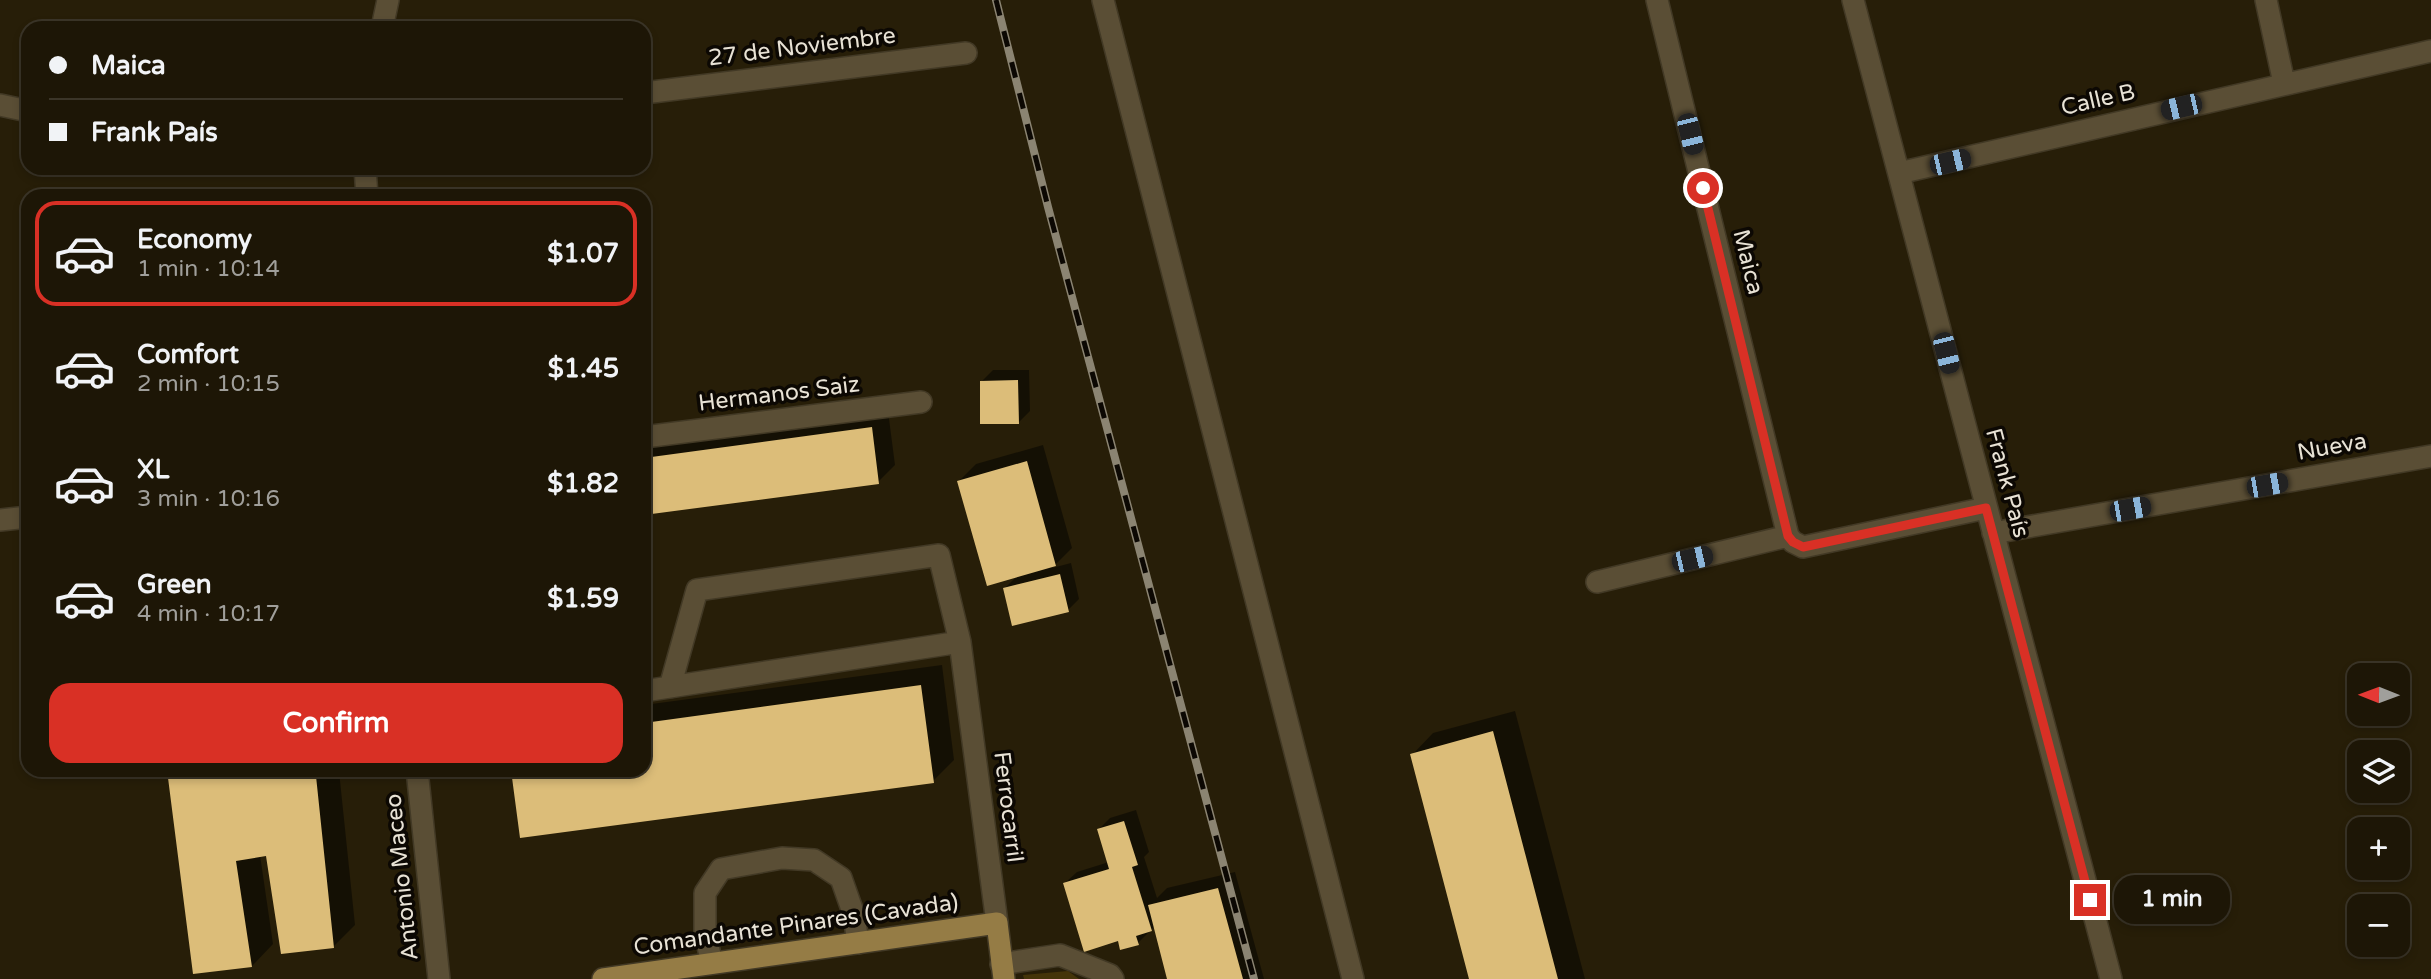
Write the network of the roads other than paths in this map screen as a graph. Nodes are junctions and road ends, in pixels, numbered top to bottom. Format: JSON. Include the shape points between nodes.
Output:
{"nodes":[{"id":1,"x":388,"y":0,"type":"edge"},
{"id":2,"x":1103,"y":0,"type":"edge"},
{"id":3,"x":1657,"y":0,"type":"edge"},
{"id":4,"x":1853,"y":0,"type":"edge"},
{"id":5,"x":2266,"y":0,"type":"edge"},
{"id":6,"x":384,"y":21,"type":"edge"},
{"id":7,"x":2431,"y":51,"type":"edge"},
{"id":8,"x":966,"y":53,"type":"dead end"},
{"id":9,"x":2284,"y":83,"type":"junction"},
{"id":10,"x":651,"y":92,"type":"edge"},
{"id":11,"x":0,"y":105,"type":"edge"},
{"id":12,"x":21,"y":110,"type":"edge"},
{"id":13,"x":1899,"y":173,"type":"junction"},
{"id":14,"x":921,"y":402,"type":"dead end"},
{"id":15,"x":651,"y":436,"type":"edge"},
{"id":16,"x":2431,"y":456,"type":"edge"},
{"id":17,"x":1986,"y":508,"type":"junction"},
{"id":18,"x":21,"y":518,"type":"edge"},
{"id":19,"x":0,"y":520,"type":"edge"},
{"id":20,"x":1993,"y":533,"type":"junction"},
{"id":21,"x":1788,"y":536,"type":"junction"},
{"id":22,"x":1597,"y":582,"type":"dead end"},
{"id":23,"x":960,"y":642,"type":"junction"},
{"id":24,"x":670,"y":687,"type":"junction"},
{"id":25,"x":651,"y":690,"type":"edge"},
{"id":26,"x":418,"y":777,"type":"edge"},
{"id":27,"x":997,"y":923,"type":"junction"},
{"id":28,"x":858,"y":943,"type":"junction"},
{"id":29,"x":712,"y":963,"type":"junction"},
{"id":30,"x":1003,"y":971,"type":"edge"},
{"id":31,"x":439,"y":979,"type":"edge"},
{"id":32,"x":603,"y":979,"type":"edge"},
{"id":33,"x":1113,"y":979,"type":"edge"},
{"id":34,"x":1353,"y":979,"type":"edge"},
{"id":35,"x":2111,"y":979,"type":"edge"}],
"edges":[{"from":1,"to":6,"type":"street"},
{"from":2,"to":34,"type":"street"},
{"from":3,"to":21,"type":"street","name":"Maica"},
{"from":4,"to":13,"type":"street","name":"Frank País"},
{"from":5,"to":9,"type":"street"},
{"from":7,"to":9,"type":"street","name":"Calle B"},
{"from":8,"to":10,"type":"street","name":"27 de Noviembre"},
{"from":9,"to":13,"type":"street","name":"Calle B"},
{"from":11,"to":12,"type":"street"},
{"from":13,"to":17,"type":"street","name":"Frank País"},
{"from":14,"to":15,"type":"street","name":"Hermanos Saiz"},
{"from":16,"to":20,"type":"street","name":"Nueva"},
{"from":17,"to":20,"type":"street","name":"Frank País"},
{"from":17,"to":21,"type":"street","via":[[1803,547]]},
{"from":18,"to":19,"type":"street"},
{"from":20,"to":35,"type":"street","name":"Frank País"},
{"from":21,"to":22,"type":"street"},
{"from":23,"to":24,"type":"street"},
{"from":23,"to":24,"type":"street","name":"Ferrocarril","via":[[939,555],[696,590]]},
{"from":23,"to":27,"type":"street","name":"Ferrocarril"},
{"from":24,"to":25,"type":"street"},
{"from":26,"to":31,"type":"street","name":"Antonio Maceo"},
{"from":27,"to":28,"type":"main road","name":"Comandante Pinares (Cavada)"},
{"from":27,"to":30,"type":"main road","name":"Ferrocarril"},
{"from":28,"to":29,"type":"main road","name":"Comandante Pinares (Cavada)"},
{"from":28,"to":29,"type":"street","via":[[841,878],[814,860],[782,858],[721,869],[705,893],[705,934]]},
{"from":29,"to":32,"type":"main road","name":"Comandante Pinares (Cavada)"},
{"from":30,"to":33,"type":"street","via":[[1060,955]]}]}
